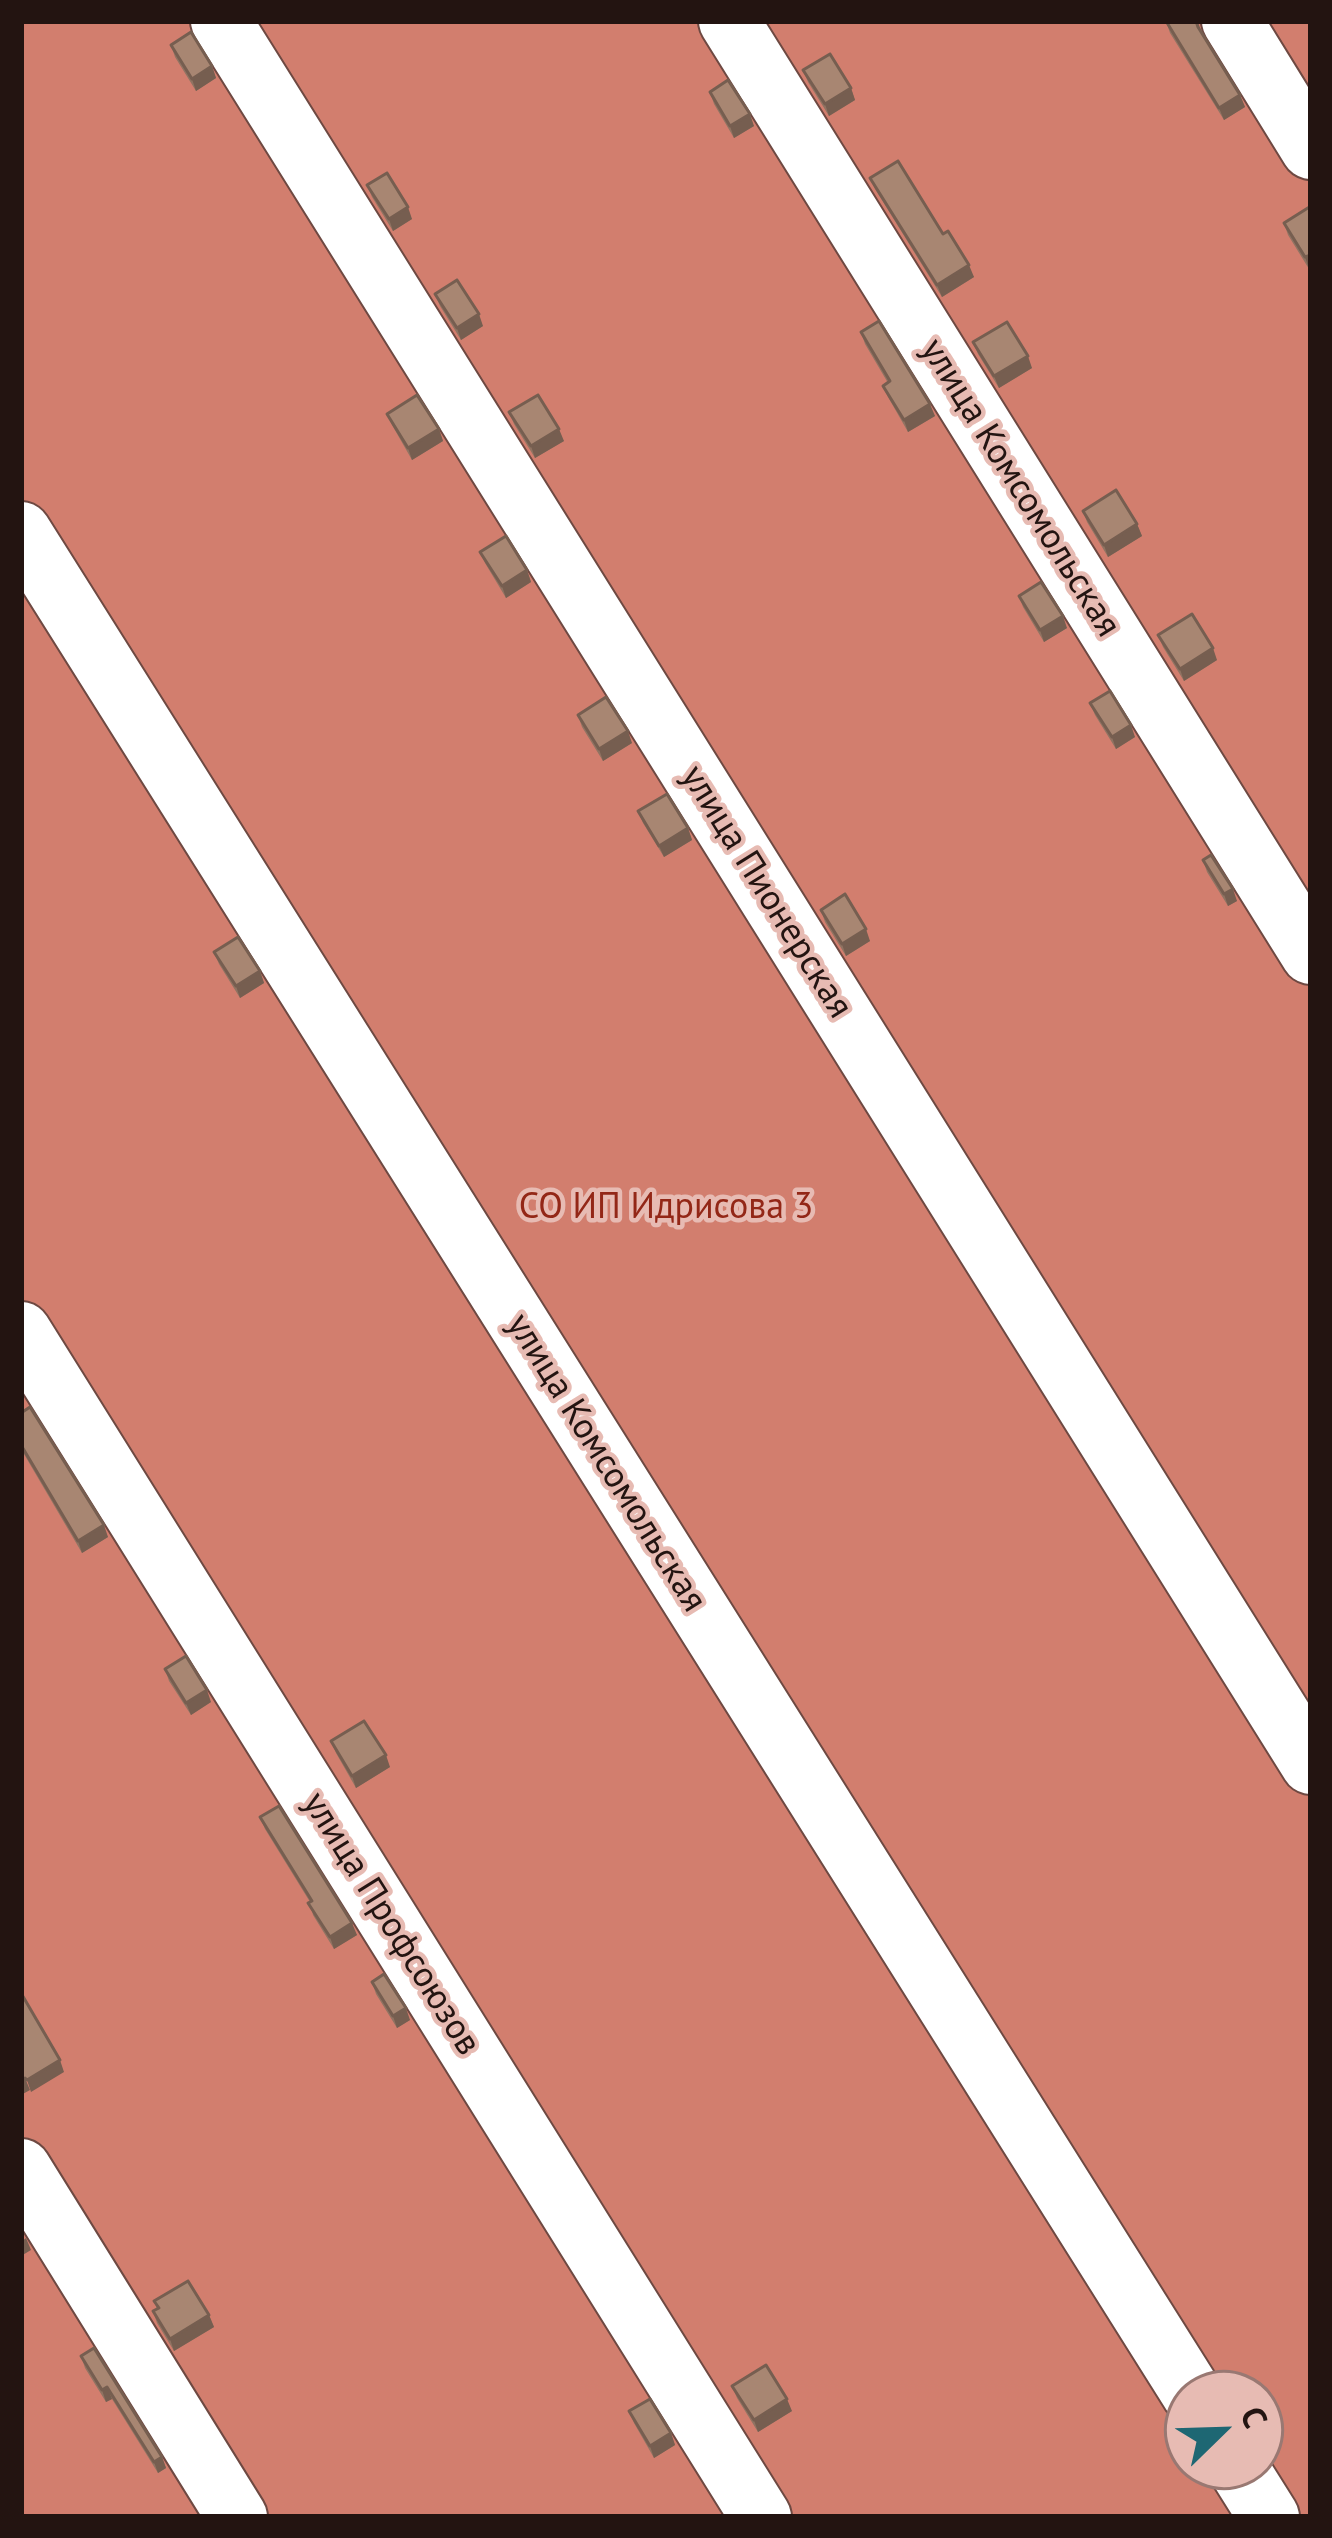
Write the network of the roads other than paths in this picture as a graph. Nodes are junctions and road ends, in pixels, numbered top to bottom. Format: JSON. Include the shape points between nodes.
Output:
{"nodes":[{"id":1,"x":221,"y":21,"type":"edge"},
{"id":2,"x":729,"y":21,"type":"edge"},
{"id":3,"x":1232,"y":21,"type":"edge"},
{"id":4,"x":1311,"y":149,"type":"edge"},
{"id":5,"x":21,"y":532,"type":"edge"},
{"id":6,"x":1311,"y":954,"type":"edge"},
{"id":7,"x":21,"y":1332,"type":"edge"},
{"id":8,"x":1311,"y":1764,"type":"edge"},
{"id":9,"x":21,"y":2169,"type":"edge"},
{"id":10,"x":1177,"y":2370,"type":"edge"},
{"id":11,"x":1252,"y":2490,"type":"edge"},
{"id":12,"x":237,"y":2517,"type":"edge"},
{"id":13,"x":761,"y":2517,"type":"edge"},
{"id":14,"x":1269,"y":2517,"type":"edge"}],
"edges":[{"from":1,"to":8,"type":"street","name":"улица Пионерская"},
{"from":2,"to":6,"type":"street","name":"улица Комсомольская"},
{"from":3,"to":4,"type":"street"},
{"from":5,"to":10,"type":"street","name":"улица Комсомольская"},
{"from":7,"to":13,"type":"street","name":"улица Профсоюзов"},
{"from":9,"to":12,"type":"street"},
{"from":11,"to":14,"type":"street"}]}
